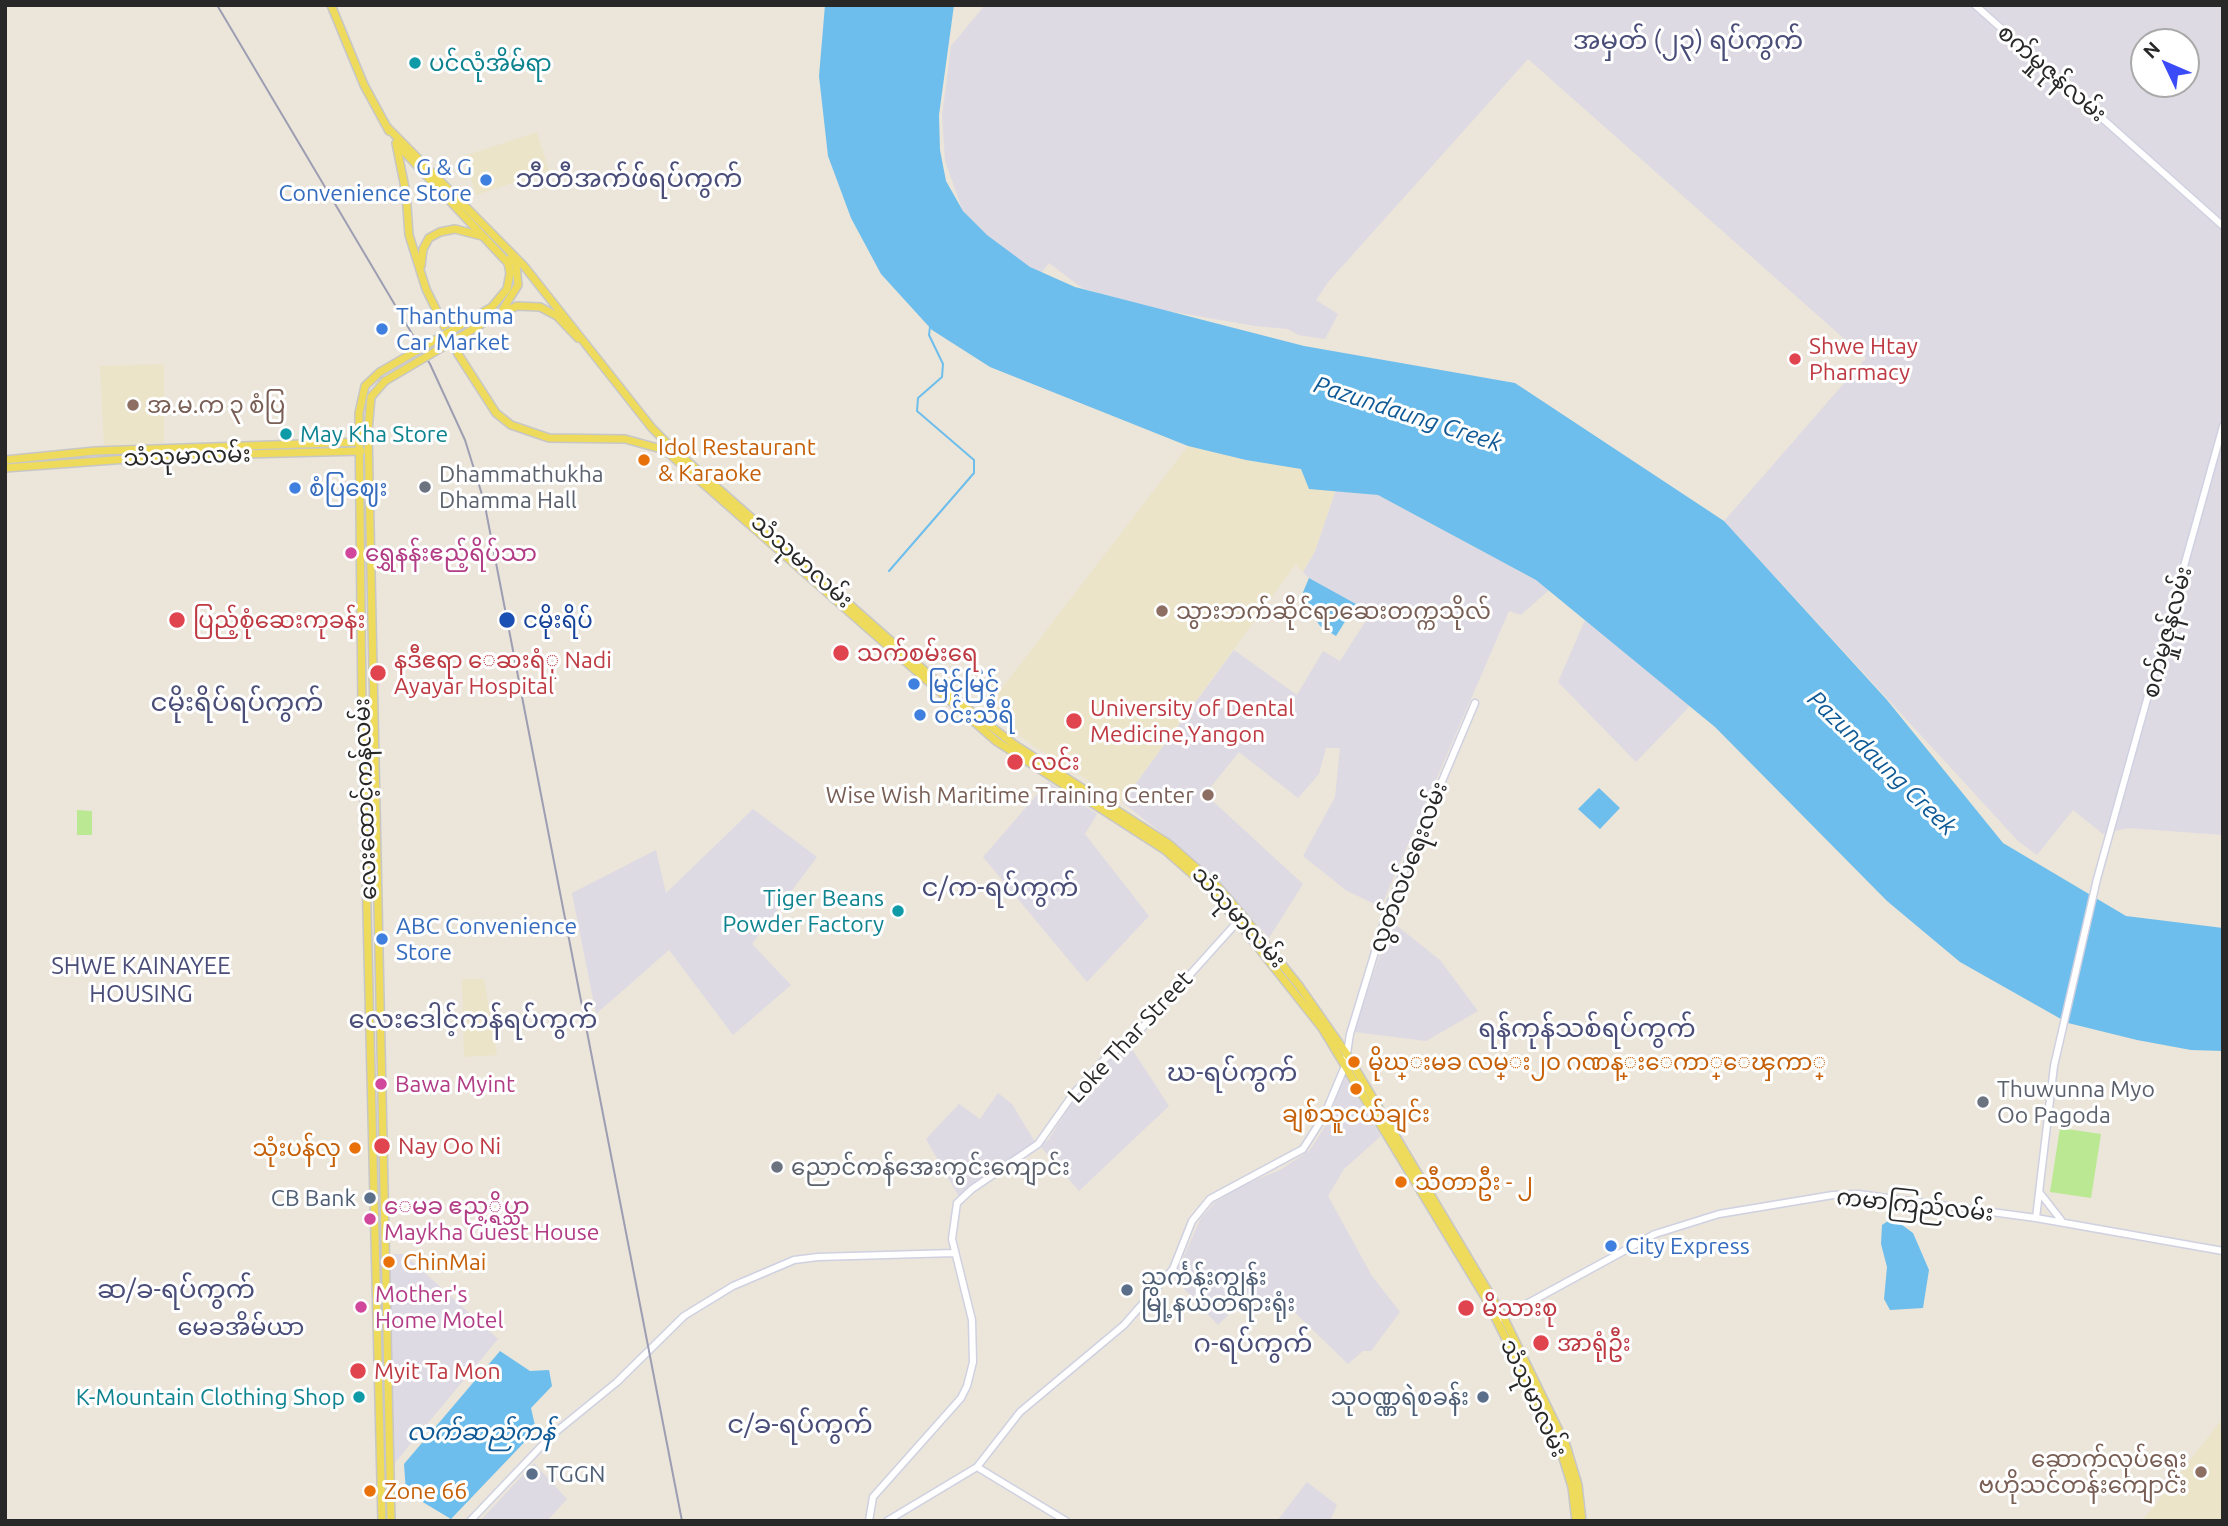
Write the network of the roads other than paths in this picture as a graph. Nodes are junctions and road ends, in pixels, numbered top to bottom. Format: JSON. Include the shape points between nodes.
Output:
{"nodes":[{"id":1,"x":331,"y":5,"type":"edge"},
{"id":2,"x":1975,"y":5,"type":"edge"},
{"id":3,"x":387,"y":127,"type":"junction"},
{"id":4,"x":396,"y":143,"type":"junction"},
{"id":5,"x":482,"y":224,"type":"junction"},
{"id":6,"x":2223,"y":226,"type":"edge"},
{"id":7,"x":486,"y":238,"type":"junction"},
{"id":8,"x":420,"y":270,"type":"junction"},
{"id":9,"x":497,"y":314,"type":"junction"},
{"id":10,"x":603,"y":365,"type":"junction"},
{"id":11,"x":2223,"y":426,"type":"edge"},
{"id":12,"x":359,"y":442,"type":"junction"},
{"id":13,"x":369,"y":446,"type":"junction"},
{"id":14,"x":667,"y":448,"type":"junction"},
{"id":15,"x":359,"y":451,"type":"junction"},
{"id":16,"x":95,"y":456,"type":"junction"},
{"id":17,"x":5,"y":460,"type":"edge"},
{"id":18,"x":5,"y":468,"type":"edge"},
{"id":19,"x":361,"y":659,"type":"junction"},
{"id":20,"x":372,"y":659,"type":"junction"},
{"id":21,"x":1475,"y":703,"type":"dead end"},
{"id":22,"x":362,"y":709,"type":"junction"},
{"id":23,"x":373,"y":709,"type":"junction"},
{"id":24,"x":1241,"y":919,"type":"junction"},
{"id":25,"x":1346,"y":1053,"type":"junction"},
{"id":26,"x":1345,"y":1066,"type":"junction"},
{"id":27,"x":377,"y":1115,"type":"junction"},
{"id":28,"x":2039,"y":1191,"type":"junction"},
{"id":29,"x":2038,"y":1202,"type":"junction"},
{"id":30,"x":2020,"y":1216,"type":"junction"},
{"id":31,"x":2036,"y":1218,"type":"junction"},
{"id":32,"x":2062,"y":1222,"type":"junction"},
{"id":33,"x":2223,"y":1251,"type":"edge"},
{"id":34,"x":954,"y":1253,"type":"junction"},
{"id":35,"x":380,"y":1272,"type":"junction"},
{"id":36,"x":1500,"y":1318,"type":"junction"},
{"id":37,"x":976,"y":1467,"type":"junction"},
{"id":38,"x":390,"y":1501,"type":"junction"},
{"id":39,"x":381,"y":1502,"type":"junction"},
{"id":40,"x":382,"y":1521,"type":"edge"},
{"id":41,"x":391,"y":1521,"type":"edge"},
{"id":42,"x":470,"y":1521,"type":"edge"},
{"id":43,"x":870,"y":1521,"type":"edge"},
{"id":44,"x":887,"y":1521,"type":"edge"},
{"id":45,"x":1066,"y":1521,"type":"edge"},
{"id":46,"x":1576,"y":1521,"type":"edge"},
{"id":47,"x":1582,"y":1521,"type":"edge"}],
"edges":[{"from":1,"to":3,"type":"main road"},
{"from":2,"to":6,"type":"street","name":"စက်မှုဇုန်လမ်း"},
{"from":3,"to":4,"type":"main road","name":"လေးထောင့်ကန်လမ်း"},
{"from":3,"to":5,"type":"main road","name":"လေးထောင့်ကန်လမ်း"},
{"from":4,"to":7,"type":"main road","name":"လေးထောင့်ကန်လမ်း"},
{"from":4,"to":8,"type":"main road","name":"သံသုမာလမ်း","via":[[409,234]]},
{"from":5,"to":9,"type":"main road","name":"လေးထောင့်ကန်လမ်း","via":[[516,264],[519,275],[512,299]]},
{"from":5,"to":10,"type":"main road","name":"လေးထောင့်ကန်လမ်း","via":[[554,300]]},
{"from":7,"to":8,"type":"main road","via":[[454,229],[440,232],[429,238],[423,249]]},
{"from":7,"to":12,"type":"main road","name":"လေးထောင့်ကန်လမ်း","bridge":true,"via":[[508,263],[507,289],[492,307],[380,372],[361,395]]},
{"from":8,"to":14,"type":"main road","name":"သံသုမာလမ်း","via":[[439,320],[480,392],[511,425],[549,438],[625,439]]},
{"from":9,"to":10,"type":"main road","via":[[517,306],[540,307],[557,316]]},
{"from":9,"to":13,"type":"main road","name":"လေးထောင့်ကန်လမ်း","bridge":true,"via":[[385,381],[371,397]]},
{"from":10,"to":14,"type":"main road","name":"သံသုမာလမ်း"},
{"from":11,"to":28,"type":"street","name":"စက်မှုဇုန်လမ်း","via":[[2097,879],[2061,1031]]},
{"from":12,"to":13,"type":"main road","name":"သံသုမာလမ်း"},
{"from":12,"to":15,"type":"main road","name":"လေးထောင့်ကန်လမ်း"},
{"from":12,"to":16,"type":"main road","name":"သံသုမာလမ်း"},
{"from":13,"to":15,"type":"main road","name":"သံသုမာလမ်း"},
{"from":13,"to":20,"type":"main road","name":"လေးထောင့်ကန်လမ်း"},
{"from":14,"to":24,"type":"main road","name":"သံသုမာလမ်း","via":[[967,708],[1015,745],[1170,844],[1219,888]]},
{"from":15,"to":16,"type":"main road","name":"သံသုမာလမ်း"},
{"from":15,"to":19,"type":"main road","name":"လေးထောင့်ကန်လမ်း"},
{"from":16,"to":17,"type":"main road","name":"သံသုမာလမ်း"},
{"from":16,"to":18,"type":"main road","name":"သံသုမာလမ်း"},
{"from":19,"to":20,"type":"main road"},
{"from":19,"to":22,"type":"main road","name":"လေးထောင့်ကန်လမ်း"},
{"from":20,"to":23,"type":"main road","name":"လေးထောင့်ကန်လမ်း"},
{"from":21,"to":25,"type":"street","name":"လွတ်လပ်ရေးလမ်း","via":[[1388,909]]},
{"from":22,"to":23,"type":"main road"},
{"from":22,"to":27,"type":"main road","name":"လေးထောင့်ကန်လမ်း"},
{"from":23,"to":27,"type":"main road","name":"လေးထောင့်ကန်လမ်း"},
{"from":24,"to":25,"type":"main road","name":"သံသုမာလမ်း","via":[[1300,987]]},
{"from":24,"to":26,"type":"main road","name":"သံသုမာလမ်း"},
{"from":24,"to":34,"type":"street","name":"Loke Thar Street","via":[[1141,1029],[1073,1093],[1038,1144],[957,1203]]},
{"from":25,"to":26,"type":"street","name":"လွတ်လပ်ရေးလမ်း"},
{"from":25,"to":36,"type":"main road","name":"သံသုမာလမ်း"},
{"from":26,"to":36,"type":"main road","name":"သံသုမာလမ်း"},
{"from":26,"to":37,"type":"street","name":"လွတ်လပ်ရေးလမ်း","via":[[1324,1116],[1303,1149],[1210,1199],[1192,1221],[1173,1269],[1161,1286],[1112,1336],[1020,1412]]},
{"from":27,"to":35,"type":"main road","name":"လေးထောင့်ကန်လမ်း"},
{"from":28,"to":29,"type":"street","name":"စက်မှုဇုန်လမ်း"},
{"from":28,"to":32,"type":"street"},
{"from":29,"to":30,"type":"street"},
{"from":29,"to":31,"type":"street","name":"စက်မှုဇုန်လမ်း"},
{"from":30,"to":31,"type":"street","name":"ကမာကြည်လမ်း"},
{"from":30,"to":36,"type":"street","name":"ကမာကြည်လမ်း","via":[[1858,1194],[1758,1205],[1655,1234]]},
{"from":31,"to":32,"type":"street","name":"ကမာကြည်လမ်း"},
{"from":32,"to":33,"type":"street","name":"ကမာကြည်လမ်း"},
{"from":34,"to":42,"type":"street","via":[[818,1257],[794,1261],[733,1286],[684,1315],[617,1381],[552,1435]]},
{"from":34,"to":43,"type":"street","via":[[972,1320],[973,1362],[967,1386],[873,1497]]},
{"from":35,"to":38,"type":"main road","name":"လေးထောင့်ကန်လမ်း"},
{"from":35,"to":39,"type":"main road","name":"လေးထောင့်ကန်လမ်း"},
{"from":36,"to":46,"type":"main road","name":"သံသုမာလမ်း","via":[[1560,1448]]},
{"from":36,"to":47,"type":"main road","name":"သံသုမာလမ်း","via":[[1566,1445]]},
{"from":37,"to":44,"type":"street"},
{"from":37,"to":45,"type":"street"},
{"from":38,"to":39,"type":"main road"},
{"from":38,"to":41,"type":"main road","name":"လေးထောင့်ကန်လမ်း"},
{"from":39,"to":40,"type":"main road","name":"လေးထောင့်ကန်လမ်း"}]}
